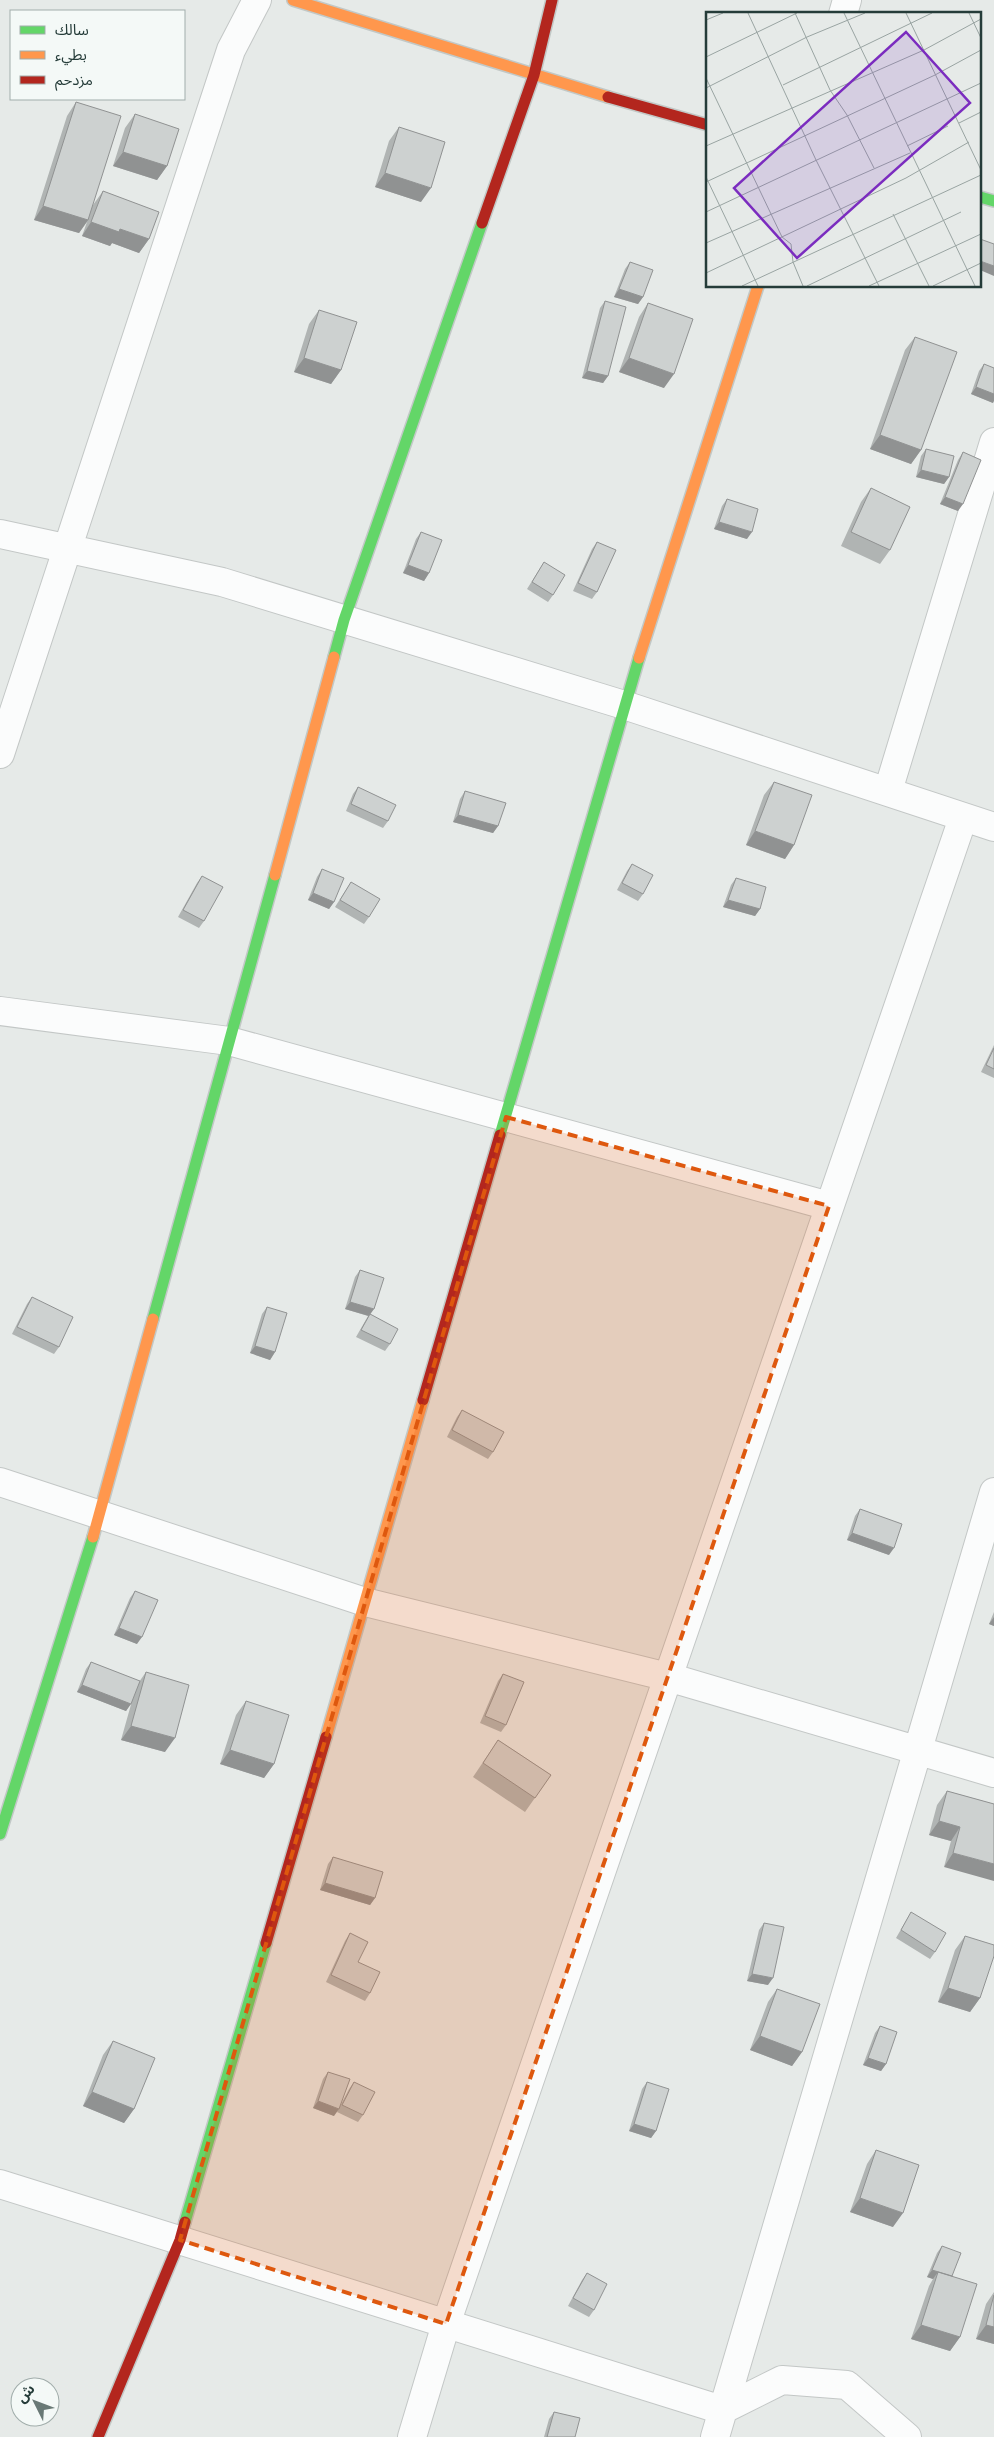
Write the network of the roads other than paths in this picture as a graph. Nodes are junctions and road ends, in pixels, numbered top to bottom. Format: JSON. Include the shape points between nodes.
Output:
{"nodes":[{"id":1,"x":257,"y":0,"type":"edge"},
{"id":2,"x":293,"y":0,"type":"edge"},
{"id":3,"x":552,"y":0,"type":"edge"},
{"id":4,"x":534,"y":75,"type":"junction"},
{"id":5,"x":706,"y":124,"type":"edge"},
{"id":6,"x":757,"y":288,"type":"edge"},
{"id":7,"x":994,"y":442,"type":"edge"},
{"id":8,"x":0,"y":534,"type":"edge"},
{"id":9,"x":66,"y":549,"type":"junction"},
{"id":10,"x":344,"y":620,"type":"junction"},
{"id":11,"x":624,"y":705,"type":"junction"},
{"id":12,"x":0,"y":754,"type":"edge"},
{"id":13,"x":888,"y":791,"type":"junction"},
{"id":14,"x":963,"y":818,"type":"junction"},
{"id":15,"x":994,"y":827,"type":"edge"},
{"id":16,"x":0,"y":1011,"type":"edge"},
{"id":17,"x":229,"y":1041,"type":"junction"},
{"id":18,"x":506,"y":1116,"type":"junction"},
{"id":19,"x":829,"y":1206,"type":"junction"},
{"id":20,"x":0,"y":1482,"type":"edge"},
{"id":21,"x":994,"y":1492,"type":"edge"},
{"id":22,"x":100,"y":1515,"type":"junction"},
{"id":23,"x":365,"y":1602,"type":"junction"},
{"id":24,"x":668,"y":1678,"type":"junction"},
{"id":25,"x":917,"y":1752,"type":"junction"},
{"id":26,"x":994,"y":1772,"type":"edge"},
{"id":27,"x":0,"y":1834,"type":"edge"},
{"id":28,"x":0,"y":2184,"type":"edge"},
{"id":29,"x":180,"y":2240,"type":"junction"},
{"id":30,"x":446,"y":2324,"type":"junction"},
{"id":31,"x":722,"y":2410,"type":"junction"},
{"id":32,"x":98,"y":2437,"type":"edge"},
{"id":33,"x":412,"y":2437,"type":"edge"},
{"id":34,"x":715,"y":2437,"type":"edge"},
{"id":35,"x":907,"y":2437,"type":"edge"}],
"edges":[{"from":1,"to":9,"type":"street","via":[[231,50]]},
{"from":2,"to":4,"type":"street"},
{"from":3,"to":4,"type":"street"},
{"from":4,"to":5,"type":"street"},
{"from":4,"to":10,"type":"street"},
{"from":6,"to":11,"type":"street"},
{"from":7,"to":13,"type":"street"},
{"from":8,"to":9,"type":"street"},
{"from":9,"to":10,"type":"street","via":[[222,582]]},
{"from":9,"to":12,"type":"street"},
{"from":10,"to":11,"type":"street"},
{"from":10,"to":17,"type":"street"},
{"from":11,"to":13,"type":"street"},
{"from":11,"to":18,"type":"street"},
{"from":13,"to":14,"type":"street"},
{"from":14,"to":15,"type":"street"},
{"from":14,"to":19,"type":"street"},
{"from":16,"to":17,"type":"street"},
{"from":17,"to":18,"type":"street"},
{"from":17,"to":22,"type":"street"},
{"from":18,"to":19,"type":"street"},
{"from":18,"to":23,"type":"street"},
{"from":19,"to":24,"type":"street"},
{"from":20,"to":22,"type":"street"},
{"from":21,"to":25,"type":"street"},
{"from":22,"to":23,"type":"street"},
{"from":22,"to":27,"type":"street"},
{"from":23,"to":24,"type":"street"},
{"from":23,"to":29,"type":"street"},
{"from":24,"to":25,"type":"street"},
{"from":24,"to":30,"type":"street"},
{"from":25,"to":26,"type":"street"},
{"from":25,"to":31,"type":"street"},
{"from":28,"to":29,"type":"street"},
{"from":29,"to":30,"type":"street"},
{"from":29,"to":32,"type":"street"},
{"from":30,"to":31,"type":"street"},
{"from":30,"to":33,"type":"street"},
{"from":31,"to":34,"type":"street"},
{"from":31,"to":35,"type":"street","via":[[782,2380],[847,2385]]}]}
